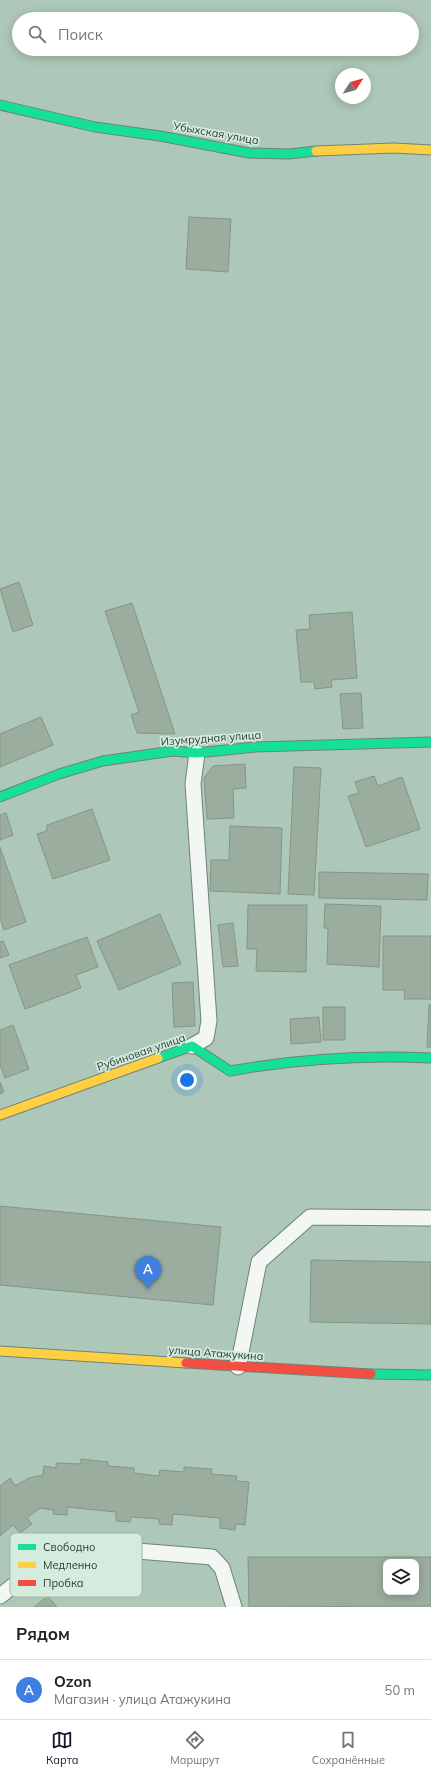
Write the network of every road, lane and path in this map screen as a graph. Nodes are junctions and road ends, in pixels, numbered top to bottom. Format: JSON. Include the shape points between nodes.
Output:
{"nodes":[{"id":1,"x":0,"y":106,"type":"edge"},
{"id":2,"x":431,"y":150,"type":"edge"},
{"id":3,"x":431,"y":742,"type":"edge"},
{"id":4,"x":197,"y":753,"type":"junction"},
{"id":5,"x":0,"y":797,"type":"edge"},
{"id":6,"x":192,"y":1046,"type":"junction"},
{"id":7,"x":431,"y":1058,"type":"edge"},
{"id":8,"x":0,"y":1115,"type":"edge"},
{"id":9,"x":431,"y":1218,"type":"edge"},
{"id":10,"x":0,"y":1351,"type":"edge"},
{"id":11,"x":238,"y":1367,"type":"junction"},
{"id":12,"x":431,"y":1374,"type":"edge"},
{"id":13,"x":142,"y":1551,"type":"edge"},
{"id":14,"x":10,"y":1588,"type":"edge"},
{"id":15,"x":0,"y":1596,"type":"edge"},
{"id":16,"x":234,"y":1607,"type":"edge"}],
"edges":[{"from":1,"to":2,"type":"street","name":"Убыхская улица","via":[[95,127],[160,136],[248,154],[289,154],[338,149]]},
{"from":3,"to":4,"type":"street","name":"Изумрудная улица","via":[[255,747]]},
{"from":4,"to":5,"type":"street","name":"Изумрудная улица","via":[[173,751],[103,762],[59,774]]},
{"from":4,"to":6,"type":"lane","via":[[193,784],[209,1021],[206,1038]]},
{"from":6,"to":7,"type":"street","name":"Рубиновая улица","via":[[230,1071],[269,1063],[336,1057]]},
{"from":6,"to":8,"type":"street","name":"Рубиновая улица"},
{"from":9,"to":11,"type":"lane","via":[[310,1217],[259,1262]]},
{"from":10,"to":11,"type":"street","name":"улица Атажукина"},
{"from":11,"to":12,"type":"street","name":"улица Атажукина","via":[[380,1375]]},
{"from":13,"to":16,"type":"lane","via":[[212,1557],[222,1568]]},
{"from":14,"to":15,"type":"lane"}]}
